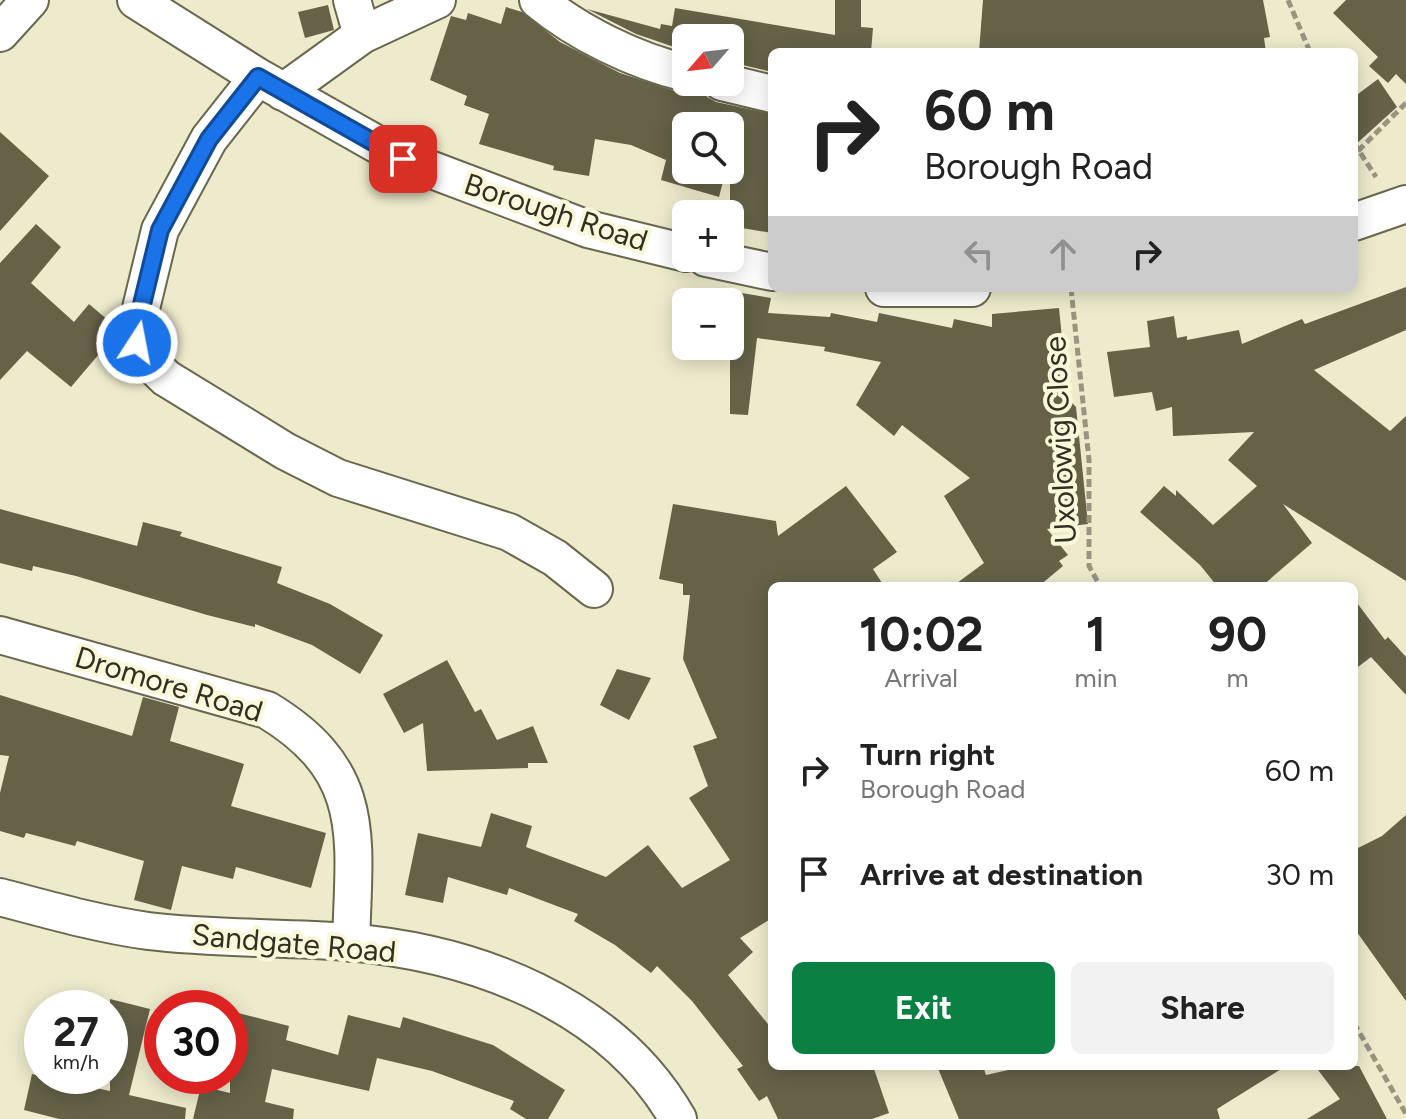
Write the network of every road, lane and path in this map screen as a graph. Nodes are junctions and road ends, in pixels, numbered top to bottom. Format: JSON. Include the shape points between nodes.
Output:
{"nodes":[{"id":1,"x":30,"y":0,"type":"edge"},
{"id":2,"x":136,"y":0,"type":"edge"},
{"id":3,"x":352,"y":0,"type":"edge"},
{"id":4,"x":437,"y":0,"type":"edge"},
{"id":5,"x":538,"y":0,"type":"edge"},
{"id":6,"x":1288,"y":0,"type":"edge"},
{"id":7,"x":0,"y":33,"type":"edge"},
{"id":8,"x":362,"y":35,"type":"junction"},
{"id":9,"x":1308,"y":48,"type":"edge"},
{"id":10,"x":672,"y":68,"type":"edge"},
{"id":11,"x":270,"y":84,"type":"junction"},
{"id":12,"x":744,"y":87,"type":"edge"},
{"id":13,"x":768,"y":93,"type":"edge"},
{"id":14,"x":1406,"y":103,"type":"edge"},
{"id":15,"x":1358,"y":151,"type":"dead end"},
{"id":16,"x":1406,"y":204,"type":"edge"},
{"id":17,"x":1358,"y":221,"type":"edge"},
{"id":18,"x":672,"y":250,"type":"edge"},
{"id":19,"x":744,"y":266,"type":"edge"},
{"id":20,"x":768,"y":271,"type":"edge"},
{"id":21,"x":1071,"y":292,"type":"edge"},
{"id":22,"x":1098,"y":582,"type":"edge"},
{"id":23,"x":594,"y":589,"type":"dead end"},
{"id":24,"x":0,"y":635,"type":"edge"},
{"id":25,"x":0,"y":897,"type":"edge"},
{"id":26,"x":351,"y":943,"type":"junction"},
{"id":27,"x":1358,"y":1030,"type":"edge"},
{"id":28,"x":1406,"y":1114,"type":"edge"},
{"id":29,"x":678,"y":1119,"type":"edge"}],
"edges":[{"from":1,"to":7,"type":"street"},
{"from":2,"to":11,"type":"street","name":"Borough Road"},
{"from":3,"to":8,"type":"street"},
{"from":4,"to":8,"type":"street"},
{"from":5,"to":10,"type":"street","via":[[600,40]]},
{"from":6,"to":9,"type":"path"},
{"from":8,"to":11,"type":"street"},
{"from":11,"to":18,"type":"street","name":"Borough Road","via":[[403,159],[588,229]]},
{"from":11,"to":23,"type":"street","via":[[209,139],[160,230],[136,329],[141,354],[166,378],[298,458],[338,478],[509,532],[555,558]]},
{"from":12,"to":13,"type":"street"},
{"from":14,"to":15,"type":"path"},
{"from":16,"to":17,"type":"street"},
{"from":19,"to":20,"type":"street"},
{"from":21,"to":22,"type":"path","name":"Uxolowig Close","via":[[1089,460],[1089,566]]},
{"from":24,"to":26,"type":"street","name":"Dromore Road","via":[[267,710],[298,729],[338,777],[349,806],[354,841]]},
{"from":25,"to":26,"type":"street","name":"Sandgate Road","via":[[150,931]]},
{"from":26,"to":29,"type":"street","name":"Sandgate Road","via":[[476,965],[559,1004],[606,1035]]},
{"from":27,"to":28,"type":"path"}]}
